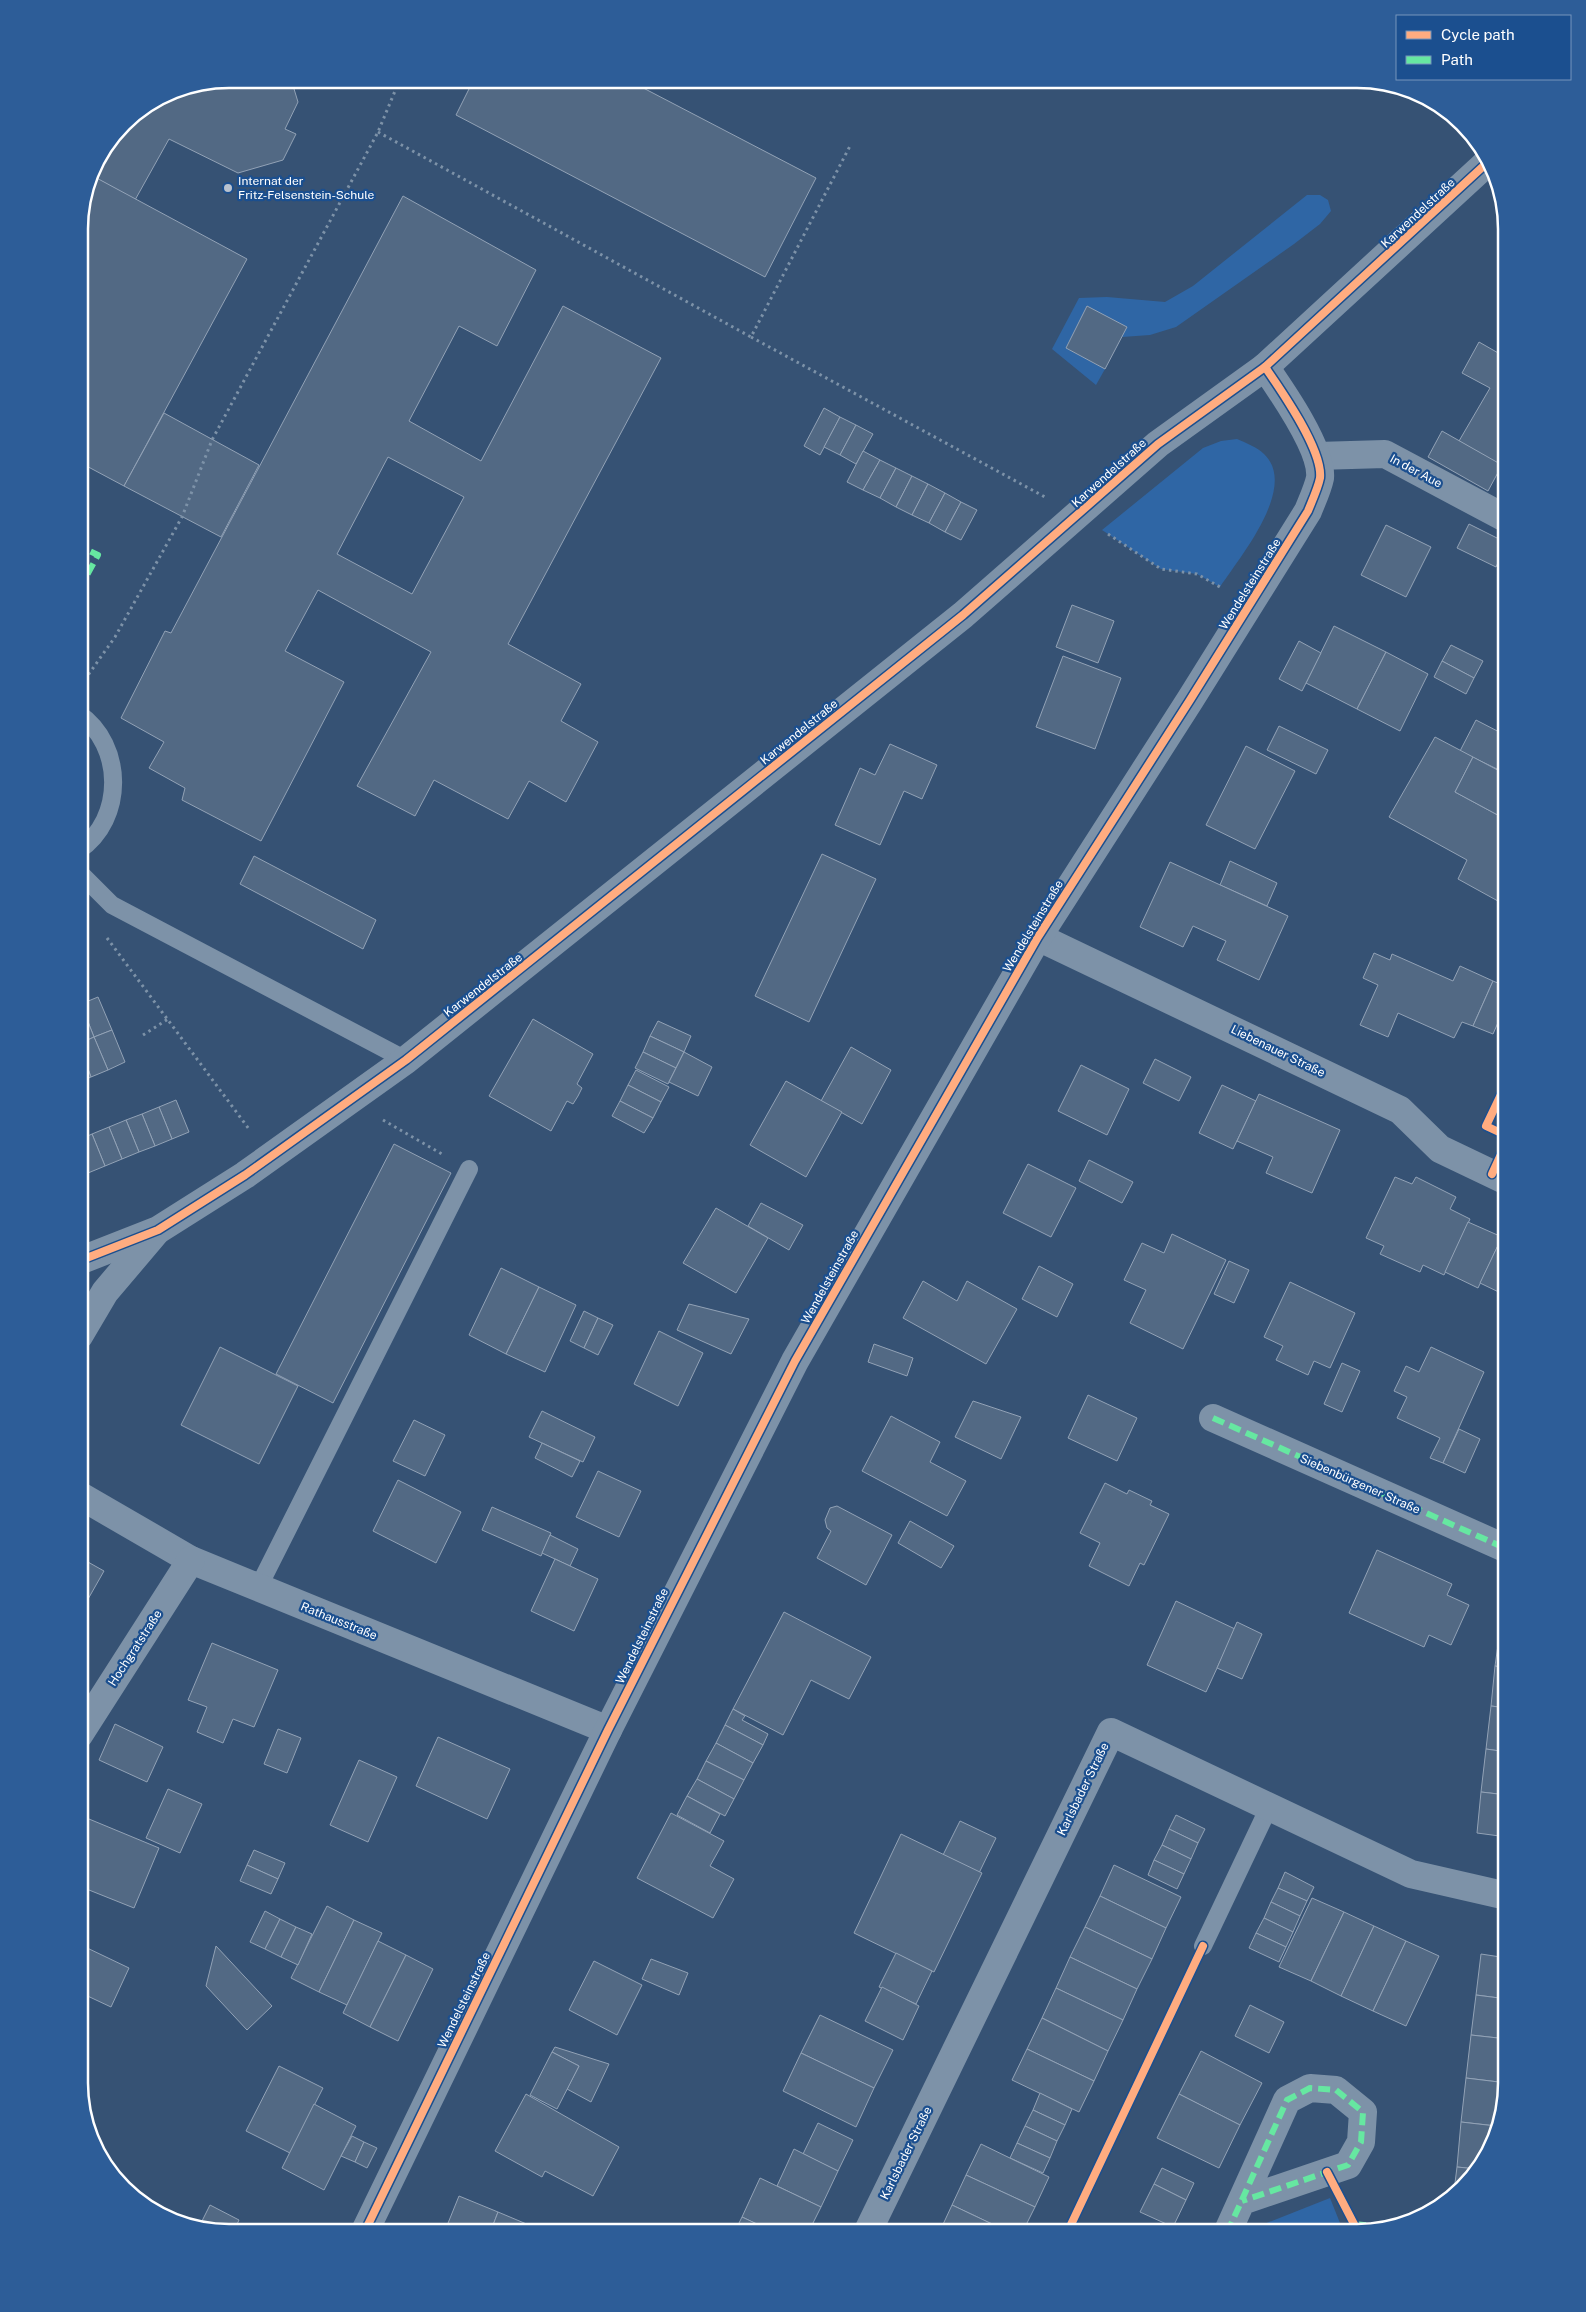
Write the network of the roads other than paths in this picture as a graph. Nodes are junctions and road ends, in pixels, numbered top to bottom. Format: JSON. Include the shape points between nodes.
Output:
{"nodes":[{"id":1,"x":1484,"y":167,"type":"edge"},
{"id":2,"x":1264,"y":367,"type":"junction"},
{"id":3,"x":1317,"y":456,"type":"junction"},
{"id":4,"x":1499,"y":515,"type":"edge"},
{"id":5,"x":88,"y":720,"type":"edge"},
{"id":6,"x":88,"y":844,"type":"edge"},
{"id":7,"x":88,"y":881,"type":"edge"},
{"id":8,"x":1038,"y":937,"type":"junction"},
{"id":9,"x":406,"y":1060,"type":"junction"},
{"id":10,"x":469,"y":1170,"type":"road end"},
{"id":11,"x":1499,"y":1177,"type":"edge"},
{"id":12,"x":158,"y":1230,"type":"junction"},
{"id":13,"x":88,"y":1258,"type":"edge"},
{"id":14,"x":88,"y":1321,"type":"edge"},
{"id":15,"x":1213,"y":1418,"type":"dead end"},
{"id":16,"x":88,"y":1500,"type":"edge"},
{"id":17,"x":1499,"y":1545,"type":"edge"},
{"id":18,"x":191,"y":1560,"type":"junction"},
{"id":19,"x":258,"y":1588,"type":"junction"},
{"id":20,"x":88,"y":1722,"type":"edge"},
{"id":21,"x":608,"y":1730,"type":"junction"},
{"id":22,"x":1269,"y":1807,"type":"junction"},
{"id":23,"x":1499,"y":1894,"type":"edge"},
{"id":24,"x":1203,"y":1946,"type":"dead end"},
{"id":25,"x":1242,"y":2201,"type":"junction"},
{"id":26,"x":368,"y":2224,"type":"edge"},
{"id":27,"x":871,"y":2224,"type":"edge"},
{"id":28,"x":1231,"y":2224,"type":"edge"}],
"edges":[{"from":1,"to":2,"type":"street","name":"Karwendelstraße"},
{"from":2,"to":3,"type":"street","name":"Wendelsteinstraße","via":[[1284,395]]},
{"from":2,"to":9,"type":"street","name":"Karwendelstraße","via":[[1158,444],[963,615]]},
{"from":3,"to":4,"type":"street","name":"In der Aue","via":[[1385,454]]},
{"from":3,"to":8,"type":"street","name":"Wendelsteinstraße","via":[[1320,477],[1308,511]]},
{"from":5,"to":6,"type":"lane","via":[[104,743],[113,769],[113,796],[104,822]]},
{"from":7,"to":9,"type":"lane","via":[[112,905]]},
{"from":8,"to":11,"type":"street","name":"Liebenauer Straße","via":[[1400,1110],[1440,1149]]},
{"from":8,"to":21,"type":"street","name":"Wendelsteinstraße","via":[[795,1361]]},
{"from":9,"to":12,"type":"street","name":"Karwendelstraße","via":[[269,1158]]},
{"from":10,"to":19,"type":"lane"},
{"from":12,"to":13,"type":"street","name":"Karwendelstraße"},
{"from":12,"to":14,"type":"street","name":"Karwendelstraße","via":[[105,1292]]},
{"from":15,"to":17,"type":"street","name":"Siebenbürgener Straße"},
{"from":16,"to":18,"type":"street","name":"Rathausstraße"},
{"from":18,"to":19,"type":"street","name":"Rathausstraße"},
{"from":18,"to":20,"type":"street","name":"Hochgratstraße"},
{"from":19,"to":21,"type":"street","name":"Rathausstraße"},
{"from":21,"to":26,"type":"street","name":"Wendelsteinstraße"},
{"from":22,"to":23,"type":"street","name":"Karlsbader Straße","via":[[1411,1874]]},
{"from":22,"to":24,"type":"lane"},
{"from":22,"to":27,"type":"street","name":"Karlsbader Straße","via":[[1111,1732]]},
{"from":25,"to":25,"type":"street","via":[[1287,2100],[1310,2088],[1336,2090],[1363,2112],[1361,2142],[1348,2165]]},
{"from":25,"to":28,"type":"street"}]}
